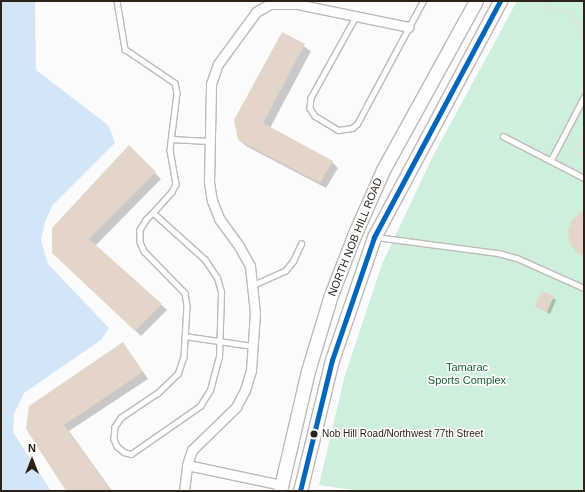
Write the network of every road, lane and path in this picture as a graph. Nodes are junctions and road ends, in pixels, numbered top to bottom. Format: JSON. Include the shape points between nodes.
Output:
{"nodes":[{"id":1,"x":117,"y":1,"type":"edge"},
{"id":2,"x":423,"y":1,"type":"edge"},
{"id":3,"x":476,"y":1,"type":"edge"},
{"id":4,"x":500,"y":1,"type":"edge"},
{"id":5,"x":540,"y":1,"type":"edge"},
{"id":6,"x":288,"y":2,"type":"edge"},
{"id":7,"x":357,"y":15,"type":"junction"},
{"id":8,"x":409,"y":27,"type":"junction"},
{"id":9,"x":584,"y":40,"type":"edge"},
{"id":10,"x":584,"y":97,"type":"edge"},
{"id":11,"x":584,"y":134,"type":"edge"},
{"id":12,"x":503,"y":136,"type":"dead end"},
{"id":13,"x":171,"y":139,"type":"junction"},
{"id":14,"x":208,"y":141,"type":"junction"},
{"id":15,"x":584,"y":157,"type":"edge"},
{"id":16,"x":551,"y":160,"type":"junction"},
{"id":17,"x":584,"y":178,"type":"edge"},
{"id":18,"x":153,"y":213,"type":"junction"},
{"id":19,"x":374,"y":237,"type":"junction"},
{"id":20,"x":301,"y":244,"type":"dead end"},
{"id":21,"x":253,"y":285,"type":"junction"},
{"id":22,"x":584,"y":288,"type":"edge"},
{"id":23,"x":185,"y":336,"type":"junction"},
{"id":24,"x":220,"y":341,"type":"junction"},
{"id":25,"x":253,"y":346,"type":"junction"},
{"id":26,"x":187,"y":464,"type":"junction"},
{"id":27,"x":281,"y":488,"type":"edge"},
{"id":28,"x":184,"y":491,"type":"edge"},
{"id":29,"x":301,"y":491,"type":"edge"}],
"edges":[{"from":1,"to":13,"type":"lane","via":[[125,48],[175,83],[177,93]]},
{"from":2,"to":8,"type":"lane"},
{"from":3,"to":27,"type":"main road","name":"NORTH NOB HILL ROAD","via":[[382,170],[356,230],[331,295],[308,371]]},
{"from":4,"to":19,"type":"main road","name":"NORTH NOB HILL ROAD"},
{"from":5,"to":9,"type":"path","via":[[548,8],[570,14],[576,20]]},
{"from":6,"to":7,"type":"street"},
{"from":6,"to":14,"type":"street","via":[[270,4],[256,12],[218,64],[211,84]]},
{"from":7,"to":8,"type":"street"},
{"from":7,"to":8,"type":"lane","via":[[311,98],[310,108],[314,116],[338,130],[346,130],[357,124]]},
{"from":10,"to":16,"type":"lane"},
{"from":11,"to":15,"type":"path","via":[[574,152]]},
{"from":12,"to":16,"type":"lane"},
{"from":13,"to":14,"type":"lane"},
{"from":13,"to":18,"type":"lane","via":[[176,184]]},
{"from":14,"to":21,"type":"street","via":[[208,182],[212,201],[250,266]]},
{"from":16,"to":17,"type":"lane"},
{"from":18,"to":23,"type":"lane","via":[[140,230],[140,242],[144,251],[184,293],[187,306]]},
{"from":18,"to":24,"type":"lane","via":[[205,260],[217,278],[221,292]]},
{"from":19,"to":22,"type":"lane","via":[[498,253],[517,258]]},
{"from":19,"to":29,"type":"main road","name":"NORTH NOB HILL ROAD","via":[[332,360]]},
{"from":20,"to":21,"type":"lane","via":[[285,271]]},
{"from":21,"to":25,"type":"street"},
{"from":23,"to":24,"type":"lane"},
{"from":23,"to":24,"type":"lane","via":[[184,357],[178,374],[158,393],[121,418],[115,427],[114,440],[124,452],[131,454],[200,406],[210,390]]},
{"from":24,"to":25,"type":"lane"},
{"from":25,"to":26,"type":"street","via":[[251,370],[236,407],[192,450]]},
{"from":26,"to":27,"type":"street"},
{"from":26,"to":28,"type":"street"},
{"from":27,"to":29,"type":"main road"}]}
